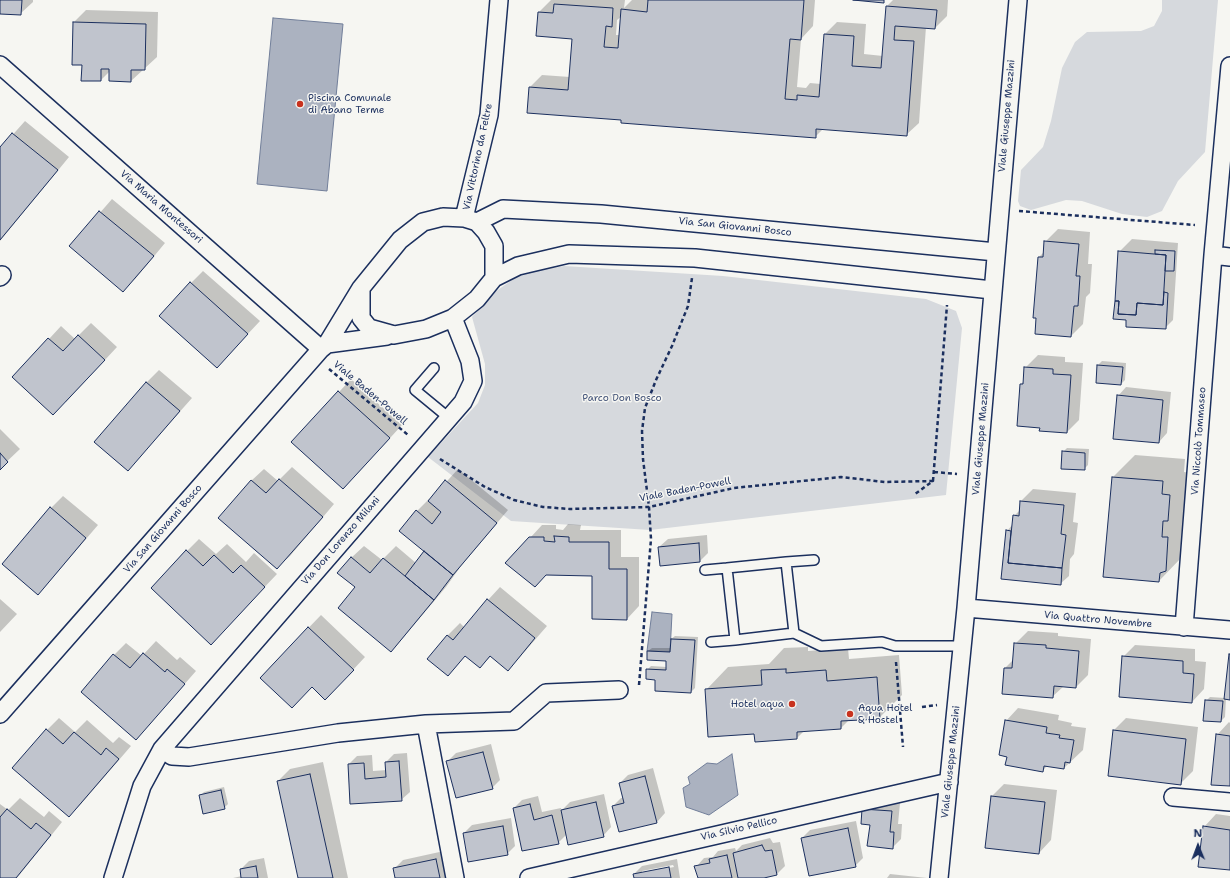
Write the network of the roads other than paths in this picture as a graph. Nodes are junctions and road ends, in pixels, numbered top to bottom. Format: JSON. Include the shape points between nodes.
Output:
{"nodes":[{"id":1,"x":499,"y":0,"type":"edge"},
{"id":2,"x":1018,"y":0,"type":"edge"},
{"id":3,"x":0,"y":65,"type":"edge"},
{"id":4,"x":1230,"y":66,"type":"edge"},
{"id":5,"x":471,"y":220,"type":"junction"},
{"id":6,"x":996,"y":252,"type":"junction"},
{"id":7,"x":1222,"y":256,"type":"edge"},
{"id":8,"x":494,"y":278,"type":"junction"},
{"id":9,"x":361,"y":288,"type":"junction"},
{"id":10,"x":992,"y":290,"type":"junction"},
{"id":11,"x":453,"y":318,"type":"junction"},
{"id":12,"x":394,"y":335,"type":"junction"},
{"id":13,"x":321,"y":350,"type":"junction"},
{"id":14,"x":434,"y":368,"type":"dead end"},
{"id":15,"x":449,"y":418,"type":"junction"},
{"id":16,"x":814,"y":560,"type":"dead end"},
{"id":17,"x":786,"y":562,"type":"junction"},
{"id":18,"x":727,"y":568,"type":"junction"},
{"id":19,"x":705,"y":570,"type":"dead end"},
{"id":20,"x":966,"y":608,"type":"junction"},
{"id":21,"x":1184,"y":627,"type":"junction"},
{"id":22,"x":1230,"y":630,"type":"edge"},
{"id":23,"x":794,"y":633,"type":"junction"},
{"id":24,"x":735,"y":640,"type":"junction"},
{"id":25,"x":711,"y":642,"type":"dead end"},
{"id":26,"x":963,"y":646,"type":"junction"},
{"id":27,"x":619,"y":690,"type":"road end"},
{"id":28,"x":0,"y":714,"type":"edge"},
{"id":29,"x":426,"y":724,"type":"junction"},
{"id":30,"x":162,"y":749,"type":"junction"},
{"id":31,"x":949,"y":782,"type":"junction"},
{"id":32,"x":1174,"y":797,"type":"dead end"},
{"id":33,"x":1230,"y":802,"type":"edge"},
{"id":34,"x":113,"y":878,"type":"edge"},
{"id":35,"x":455,"y":878,"type":"edge"},
{"id":36,"x":529,"y":878,"type":"edge"},
{"id":37,"x":939,"y":878,"type":"edge"}],
"edges":[{"from":1,"to":5,"type":"street","name":"Via Vittorino da Feltre","via":[[489,115]]},
{"from":2,"to":6,"type":"street","name":"Viale Giuseppe Mazzini"},
{"from":3,"to":13,"type":"street","name":"Via Maria Montessori"},
{"from":4,"to":7,"type":"street","name":"Via Niccolò Tommaseo","via":[[1216,226]]},
{"from":5,"to":6,"type":"street","name":"Via San Giovanni Bosco","via":[[503,209],[601,214]]},
{"from":5,"to":8,"type":"street","via":[[486,232],[494,246]]},
{"from":5,"to":9,"type":"street","name":"Via San Giovanni Bosco","via":[[443,217],[423,222],[400,240]]},
{"from":6,"to":10,"type":"street","name":"Viale Giuseppe Mazzini"},
{"from":7,"to":21,"type":"street","name":"Via Niccolò Tommaseo"},
{"from":8,"to":10,"type":"street","via":[[518,266],[569,254],[695,258]]},
{"from":8,"to":11,"type":"street","via":[[477,299]]},
{"from":9,"to":12,"type":"street","via":[[361,318],[369,328]]},
{"from":9,"to":13,"type":"street","name":"Via San Giovanni Bosco"},
{"from":10,"to":20,"type":"street","name":"Viale Giuseppe Mazzini"},
{"from":11,"to":12,"type":"street","via":[[426,329]]},
{"from":11,"to":15,"type":"street","name":"Via Don Lorenzo Milani","via":[[470,361],[473,381],[463,402]]},
{"from":12,"to":13,"type":"street"},
{"from":13,"to":28,"type":"street","name":"Via San Giovanni Bosco"},
{"from":14,"to":15,"type":"lane","via":[[415,390]]},
{"from":15,"to":30,"type":"street","name":"Via Don Lorenzo Milani"},
{"from":16,"to":17,"type":"lane"},
{"from":17,"to":18,"type":"lane"},
{"from":17,"to":23,"type":"lane"},
{"from":18,"to":19,"type":"lane"},
{"from":18,"to":24,"type":"lane"},
{"from":20,"to":21,"type":"street","name":"Via Quattro Novembre"},
{"from":20,"to":26,"type":"street","name":"Viale Giuseppe Mazzini"},
{"from":21,"to":22,"type":"street","name":"Via Quattro Novembre"},
{"from":23,"to":24,"type":"lane"},
{"from":23,"to":26,"type":"lane","via":[[821,646],[882,642],[895,646]]},
{"from":24,"to":25,"type":"lane"},
{"from":26,"to":31,"type":"street","name":"Viale Giuseppe Mazzini"},
{"from":27,"to":29,"type":"street","via":[[546,693],[514,720]]},
{"from":29,"to":30,"type":"street","via":[[338,733],[189,757],[172,756]]},
{"from":29,"to":35,"type":"street"},
{"from":30,"to":34,"type":"street","name":"Via Don Lorenzo Milani","via":[[142,786]]},
{"from":31,"to":36,"type":"street","name":"Via Silvio Pellico"},
{"from":31,"to":37,"type":"street","name":"Viale Giuseppe Mazzini"},
{"from":32,"to":33,"type":"street"}]}
